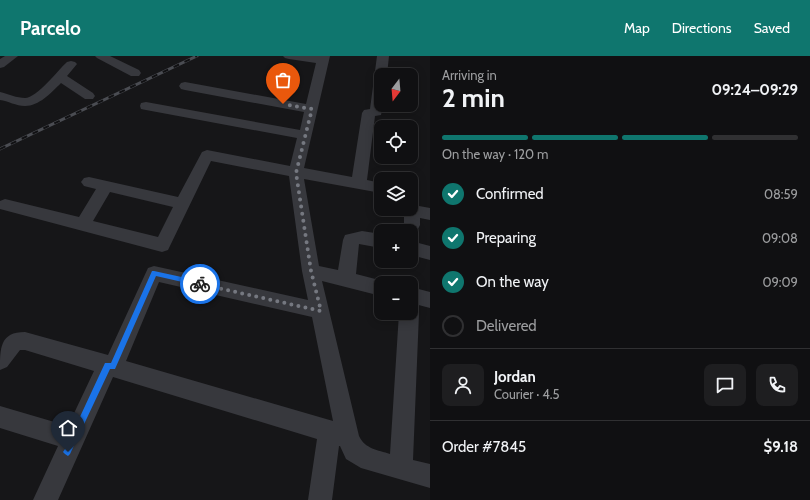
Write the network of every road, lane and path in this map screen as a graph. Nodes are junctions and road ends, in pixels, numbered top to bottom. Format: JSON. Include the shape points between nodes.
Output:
{"nodes":[{"id":1,"x":12,"y":56,"type":"edge"},
{"id":2,"x":101,"y":56,"type":"edge"},
{"id":3,"x":289,"y":56,"type":"edge"},
{"id":4,"x":383,"y":56,"type":"edge"},
{"id":5,"x":323,"y":59,"type":"edge"},
{"id":6,"x":71,"y":64,"type":"dead end"},
{"id":7,"x":0,"y":65,"type":"edge"},
{"id":8,"x":382,"y":68,"type":"edge"},
{"id":9,"x":135,"y":73,"type":"dead end"},
{"id":10,"x":59,"y":76,"type":"junction"},
{"id":11,"x":185,"y":86,"type":"dead end"},
{"id":12,"x":0,"y":96,"type":"edge"},
{"id":13,"x":89,"y":96,"type":"dead end"},
{"id":14,"x":146,"y":106,"type":"dead end"},
{"id":15,"x":312,"y":109,"type":"junction"},
{"id":16,"x":376,"y":112,"type":"edge"},
{"id":17,"x":305,"y":135,"type":"junction"},
{"id":18,"x":296,"y":173,"type":"junction"},
{"id":19,"x":89,"y":182,"type":"dead end"},
{"id":20,"x":359,"y":184,"type":"junction"},
{"id":21,"x":106,"y":186,"type":"junction"},
{"id":22,"x":374,"y":187,"type":"edge"},
{"id":23,"x":183,"y":204,"type":"junction"},
{"id":24,"x":5,"y":205,"type":"dead end"},
{"id":25,"x":430,"y":214,"type":"edge"},
{"id":26,"x":412,"y":216,"type":"edge"},
{"id":27,"x":83,"y":224,"type":"junction"},
{"id":28,"x":374,"y":241,"type":"edge"},
{"id":29,"x":418,"y":249,"type":"edge"},
{"id":30,"x":430,"y":252,"type":"edge"},
{"id":31,"x":311,"y":271,"type":"junction"},
{"id":32,"x":346,"y":280,"type":"junction"},
{"id":33,"x":374,"y":286,"type":"edge"},
{"id":34,"x":418,"y":297,"type":"edge"},
{"id":35,"x":430,"y":300,"type":"edge"},
{"id":36,"x":321,"y":311,"type":"junction"},
{"id":37,"x":409,"y":320,"type":"edge"},
{"id":38,"x":0,"y":360,"type":"edge"},
{"id":39,"x":110,"y":366,"type":"junction"},
{"id":40,"x":0,"y":417,"type":"edge"},
{"id":41,"x":339,"y":434,"type":"junction"},
{"id":42,"x":73,"y":439,"type":"junction"},
{"id":43,"x":401,"y":468,"type":"junction"},
{"id":44,"x":430,"y":476,"type":"edge"},
{"id":45,"x":45,"y":500,"type":"edge"},
{"id":46,"x":320,"y":500,"type":"edge"}],
"edges":[{"from":1,"to":7,"type":"street"},
{"from":2,"to":9,"type":"street"},
{"from":3,"to":5,"type":"street"},
{"from":4,"to":8,"type":"street"},
{"from":5,"to":15,"type":"street"},
{"from":6,"to":10,"type":"street"},
{"from":10,"to":12,"type":"street","via":[[33,100],[26,102]]},
{"from":10,"to":13,"type":"street"},
{"from":11,"to":15,"type":"street"},
{"from":14,"to":17,"type":"street"},
{"from":15,"to":17,"type":"street"},
{"from":16,"to":20,"type":"street","via":[[369,113]]},
{"from":17,"to":18,"type":"street"},
{"from":18,"to":20,"type":"street"},
{"from":18,"to":23,"type":"street","via":[[207,155]]},
{"from":18,"to":31,"type":"street"},
{"from":19,"to":21,"type":"street"},
{"from":20,"to":22,"type":"street"},
{"from":21,"to":23,"type":"street"},
{"from":21,"to":27,"type":"street"},
{"from":23,"to":27,"type":"street","via":[[162,245]]},
{"from":24,"to":27,"type":"street"},
{"from":25,"to":26,"type":"street","via":[[412,218]]},
{"from":28,"to":32,"type":"street","via":[[361,238],[351,240]]},
{"from":29,"to":30,"type":"street"},
{"from":31,"to":32,"type":"street"},
{"from":31,"to":36,"type":"street"},
{"from":32,"to":33,"type":"street"},
{"from":34,"to":35,"type":"street"},
{"from":36,"to":39,"type":"street","via":[[154,273]]},
{"from":36,"to":41,"type":"street"},
{"from":37,"to":43,"type":"street"},
{"from":38,"to":39,"type":"street","via":[[15,341],[21,340]]},
{"from":39,"to":41,"type":"street"},
{"from":39,"to":42,"type":"street"},
{"from":40,"to":42,"type":"street"},
{"from":41,"to":43,"type":"street","via":[[354,451],[370,460]]},
{"from":41,"to":46,"type":"street"},
{"from":42,"to":45,"type":"street"},
{"from":43,"to":44,"type":"street"}]}
